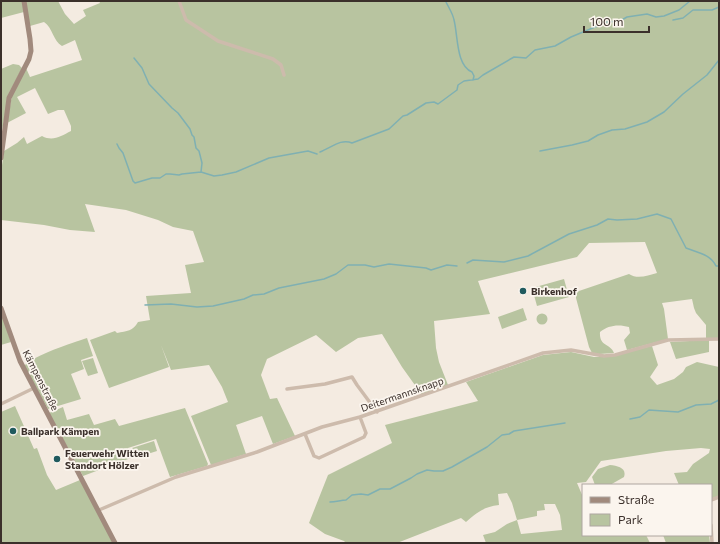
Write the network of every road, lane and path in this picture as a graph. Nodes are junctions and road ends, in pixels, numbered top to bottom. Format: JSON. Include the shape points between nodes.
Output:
{"nodes":[{"id":1,"x":24,"y":1,"type":"edge"},
{"id":2,"x":179,"y":1,"type":"edge"},
{"id":3,"x":284,"y":75,"type":"dead end"},
{"id":4,"x":1,"y":158,"type":"edge"},
{"id":5,"x":1,"y":308,"type":"edge"},
{"id":6,"x":719,"y":339,"type":"edge"},
{"id":7,"x":34,"y":388,"type":"junction"},
{"id":8,"x":287,"y":389,"type":"dead end"},
{"id":9,"x":1,"y":404,"type":"edge"},
{"id":10,"x":377,"y":412,"type":"junction"},
{"id":11,"x":360,"y":417,"type":"junction"},
{"id":12,"x":305,"y":434,"type":"junction"},
{"id":13,"x":99,"y":510,"type":"junction"},
{"id":14,"x":115,"y":543,"type":"edge"}],
"edges":[{"from":1,"to":4,"type":"street","via":[[31,51],[9,98]]},
{"from":2,"to":3,"type":"street","via":[[186,20],[218,41],[273,59],[281,65]]},
{"from":5,"to":7,"type":"street","name":"Kämpenstraße","via":[[17,353]]},
{"from":6,"to":10,"type":"street","name":"Deitermannsknapp","via":[[668,340],[604,356],[571,350],[543,353]]},
{"from":7,"to":9,"type":"street"},
{"from":7,"to":13,"type":"street","name":"Kämpenstraße"},
{"from":8,"to":10,"type":"street","via":[[352,377]]},
{"from":10,"to":11,"type":"street","name":"Deitermannsknapp"},
{"from":11,"to":12,"type":"street","name":"Deitermannsknapp"},
{"from":11,"to":12,"type":"street","via":[[365,436],[319,458],[314,456]]},
{"from":12,"to":13,"type":"street","name":"Deitermannsknapp","via":[[176,477]]},
{"from":13,"to":14,"type":"street","name":"Kämpenstraße"}]}
